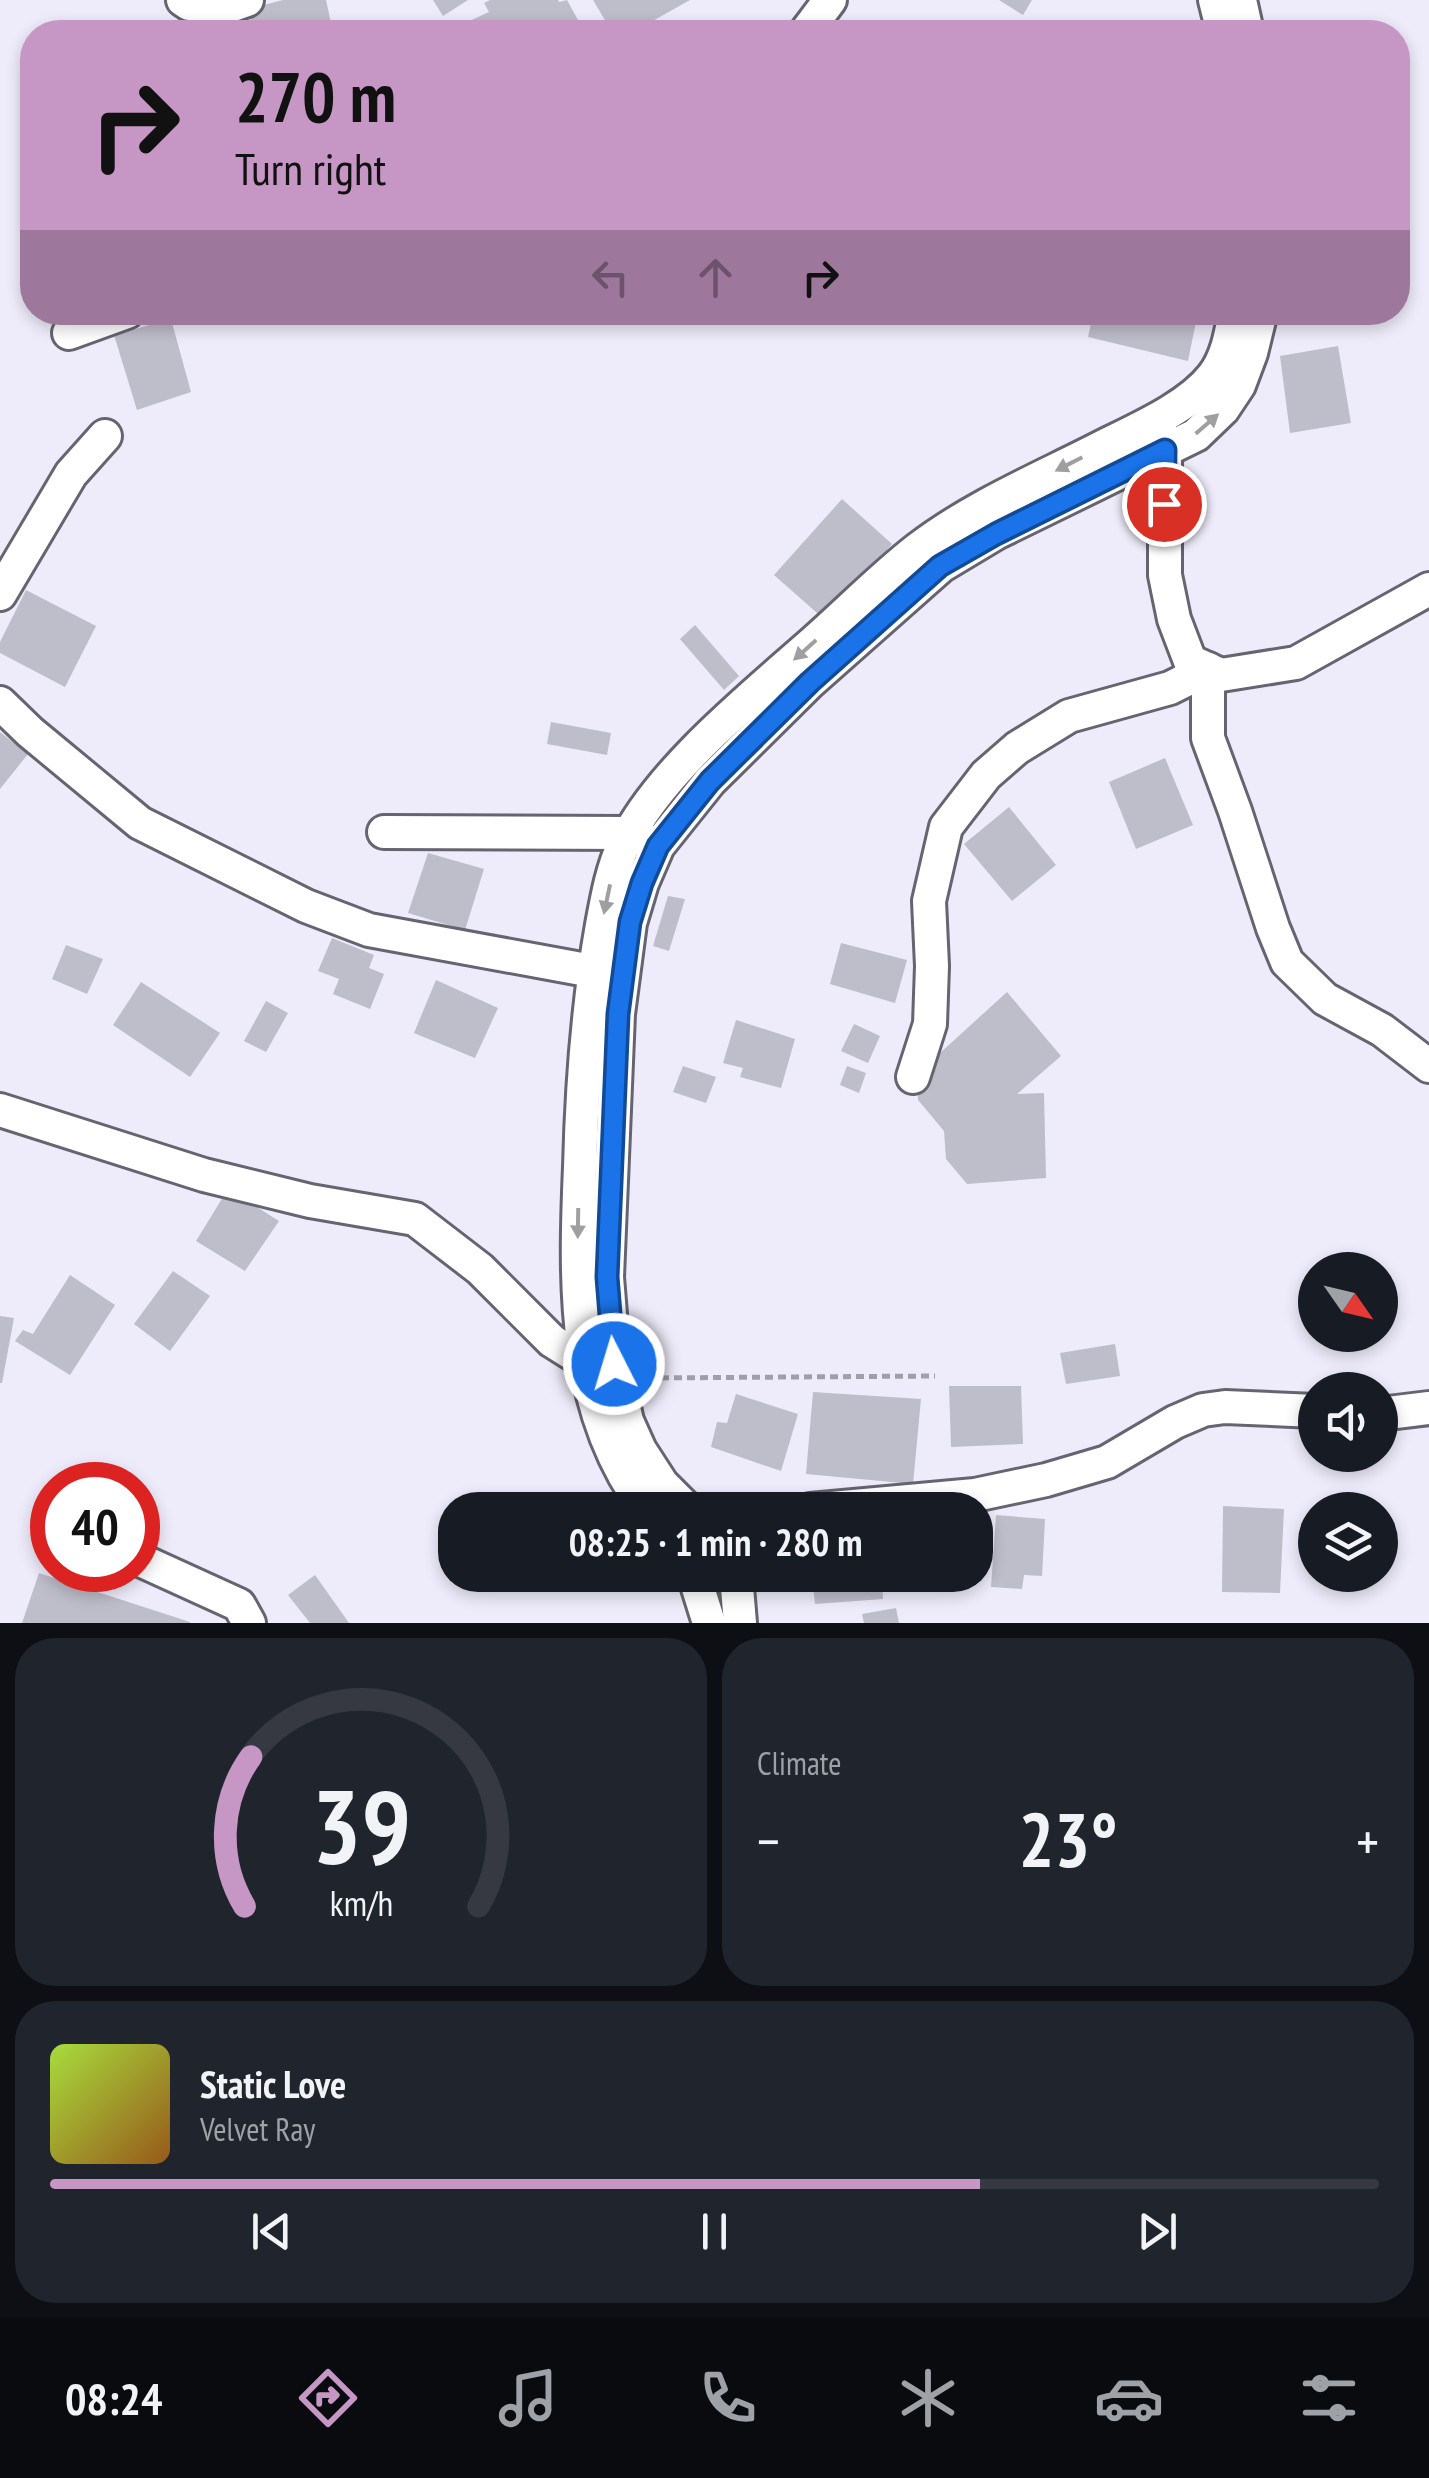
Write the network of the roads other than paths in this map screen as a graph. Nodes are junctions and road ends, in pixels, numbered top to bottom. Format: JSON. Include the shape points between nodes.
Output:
{"nodes":[{"id":1,"x":183,"y":0,"type":"edge"},
{"id":2,"x":247,"y":0,"type":"edge"},
{"id":3,"x":91,"y":325,"type":"edge"},
{"id":4,"x":1232,"y":325,"type":"edge"},
{"id":5,"x":1258,"y":325,"type":"edge"},
{"id":6,"x":69,"y":333,"type":"dead end"},
{"id":7,"x":1157,"y":418,"type":"junction"},
{"id":8,"x":105,"y":436,"type":"dead end"},
{"id":9,"x":1165,"y":450,"type":"junction"},
{"id":10,"x":1429,"y":590,"type":"edge"},
{"id":11,"x":0,"y":594,"type":"edge"},
{"id":12,"x":1208,"y":669,"type":"junction"},
{"id":13,"x":0,"y":703,"type":"edge"},
{"id":14,"x":384,"y":832,"type":"dead end"},
{"id":15,"x":644,"y":839,"type":"junction"},
{"id":16,"x":609,"y":974,"type":"junction"},
{"id":17,"x":1429,"y":1066,"type":"edge"},
{"id":18,"x":913,"y":1078,"type":"dead end"},
{"id":19,"x":0,"y":1110,"type":"edge"},
{"id":20,"x":588,"y":1364,"type":"junction"},
{"id":21,"x":618,"y":1379,"type":"junction"},
{"id":22,"x":1429,"y":1408,"type":"edge"},
{"id":23,"x":1298,"y":1410,"type":"edge"},
{"id":24,"x":1398,"y":1412,"type":"edge"},
{"id":25,"x":634,"y":1492,"type":"edge"},
{"id":26,"x":670,"y":1492,"type":"edge"},
{"id":27,"x":988,"y":1492,"type":"edge"},
{"id":28,"x":160,"y":1569,"type":"edge"},
{"id":29,"x":700,"y":1592,"type":"edge"},
{"id":30,"x":737,"y":1592,"type":"edge"},
{"id":31,"x":249,"y":1623,"type":"edge"},
{"id":32,"x":710,"y":1623,"type":"edge"},
{"id":33,"x":740,"y":1623,"type":"edge"}],
"edges":[{"from":1,"to":2,"type":"street"},
{"from":3,"to":6,"type":"street"},
{"from":4,"to":7,"type":"street","via":[[1213,376]]},
{"from":9,"to":5,"type":"street","one_way":true,"via":[[1224,410]]},
{"from":7,"to":9,"type":"street"},
{"from":7,"to":15,"type":"street","one_way":true,"via":[[991,503],[918,549],[672,774],[642,813]]},
{"from":8,"to":11,"type":"street","via":[[71,474]]},
{"from":9,"to":12,"type":"street","via":[[1164,575],[1190,661]]},
{"from":9,"to":15,"type":"street","via":[[940,566]]},
{"from":10,"to":12,"type":"street","via":[[1296,663],[1221,675]]},
{"from":12,"to":17,"type":"street","via":[[1208,738],[1287,962],[1325,1000],[1382,1030]]},
{"from":12,"to":18,"type":"street","via":[[1170,688],[1069,716],[986,775],[946,826],[929,901],[930,1024]]},
{"from":13,"to":16,"type":"street","via":[[140,823],[306,906],[369,930]]},
{"from":14,"to":15,"type":"street"},
{"from":15,"to":16,"type":"street","via":[[623,846],[609,887]]},
{"from":16,"to":20,"type":"street","one_way":true,"via":[[582,1100],[579,1321]]},
{"from":16,"to":21,"type":"street","via":[[618,1014],[607,1277]]},
{"from":19,"to":20,"type":"street","via":[[204,1175],[415,1219],[480,1269],[552,1341]]},
{"from":20,"to":21,"type":"street"},
{"from":20,"to":25,"type":"street","via":[[607,1444]]},
{"from":21,"to":26,"type":"street","via":[[627,1422]]},
{"from":22,"to":24,"type":"street"},
{"from":23,"to":27,"type":"street","via":[[1203,1410],[1107,1462]]},
{"from":28,"to":31,"type":"street","via":[[239,1605]]},
{"from":29,"to":32,"type":"street"},
{"from":30,"to":33,"type":"street"}]}
